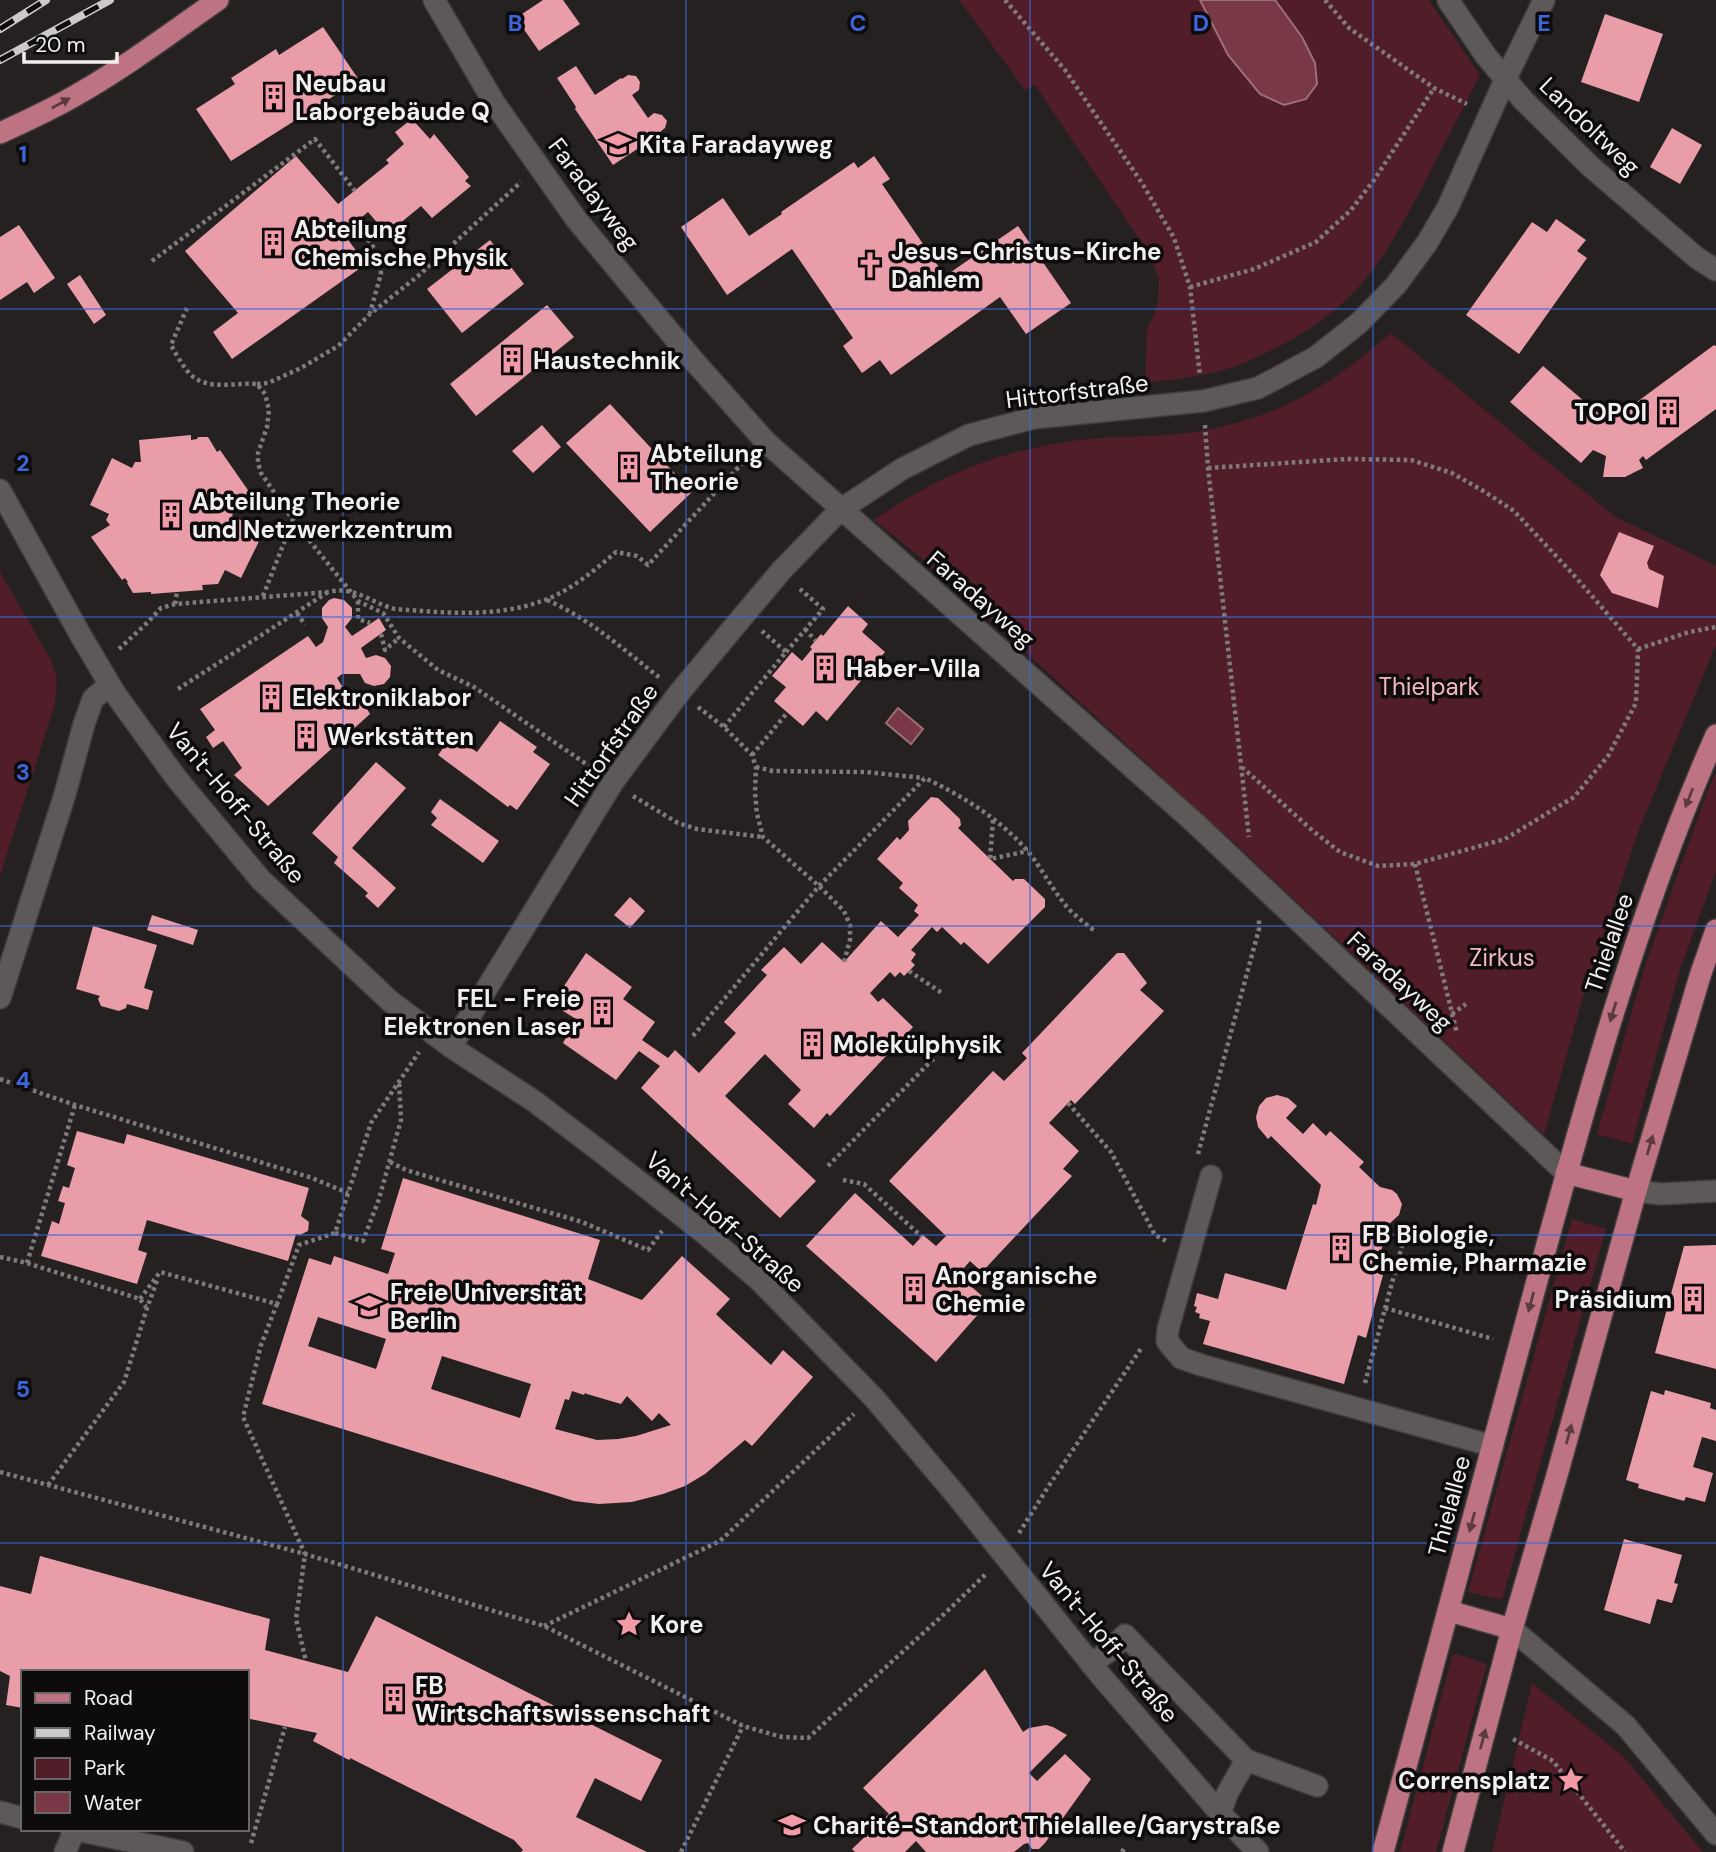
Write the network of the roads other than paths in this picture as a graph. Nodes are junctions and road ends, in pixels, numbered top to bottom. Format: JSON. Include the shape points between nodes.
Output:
{"nodes":[{"id":1,"x":218,"y":0,"type":"edge"},
{"id":2,"x":434,"y":0,"type":"edge"},
{"id":3,"x":1448,"y":0,"type":"edge"},
{"id":4,"x":1544,"y":0,"type":"edge"},
{"id":5,"x":1505,"y":80,"type":"junction"},
{"id":6,"x":0,"y":133,"type":"edge"},
{"id":7,"x":1716,"y":270,"type":"edge"},
{"id":8,"x":0,"y":490,"type":"edge"},
{"id":9,"x":840,"y":510,"type":"junction"},
{"id":10,"x":109,"y":685,"type":"junction"},
{"id":11,"x":1716,"y":735,"type":"edge"},
{"id":12,"x":1716,"y":930,"type":"edge"},
{"id":13,"x":0,"y":998,"type":"edge"},
{"id":14,"x":451,"y":1047,"type":"junction"},
{"id":15,"x":1204,"y":1169,"type":"road end"},
{"id":16,"x":1566,"y":1173,"type":"junction"},
{"id":17,"x":1636,"y":1191,"type":"junction"},
{"id":18,"x":1716,"y":1191,"type":"edge"},
{"id":19,"x":1493,"y":1446,"type":"junction"},
{"id":20,"x":1449,"y":1611,"type":"junction"},
{"id":21,"x":1512,"y":1629,"type":"junction"},
{"id":22,"x":1091,"y":1664,"type":"junction"},
{"id":23,"x":1246,"y":1760,"type":"junction"},
{"id":24,"x":1317,"y":1786,"type":"dead end"},
{"id":25,"x":0,"y":1812,"type":"edge"},
{"id":26,"x":1220,"y":1813,"type":"junction"},
{"id":27,"x":21,"y":1817,"type":"edge"},
{"id":28,"x":73,"y":1831,"type":"edge"},
{"id":29,"x":78,"y":1831,"type":"edge"},
{"id":30,"x":1716,"y":1834,"type":"edge"},
{"id":31,"x":65,"y":1852,"type":"edge"},
{"id":32,"x":183,"y":1852,"type":"edge"},
{"id":33,"x":1258,"y":1852,"type":"edge"},
{"id":34,"x":1383,"y":1852,"type":"edge"},
{"id":35,"x":1453,"y":1852,"type":"edge"}],
"edges":[{"from":6,"to":1,"type":"main road","one_way":true,"via":[[111,74]]},
{"from":2,"to":9,"type":"street","name":"Faradayweg","via":[[495,104],[576,219],[766,442]]},
{"from":3,"to":5,"type":"street","name":"Landoltweg"},
{"from":4,"to":5,"type":"street","name":"Hittorfstraße"},
{"from":5,"to":7,"type":"street","name":"Landoltweg","via":[[1590,166]]},
{"from":5,"to":9,"type":"street","name":"Hittorfstraße","via":[[1427,243],[1396,285],[1359,323],[1316,357],[1258,388],[1203,401],[1034,418],[969,435],[902,469]]},
{"from":8,"to":10,"type":"street","name":"Van't-Hoff-Straße"},
{"from":9,"to":14,"type":"street","name":"Hittorfstraße","via":[[780,571],[679,692],[613,782]]},
{"from":9,"to":16,"type":"street","name":"Faradayweg","via":[[1195,823]]},
{"from":10,"to":13,"type":"street","via":[[93,699],[84,724]]},
{"from":10,"to":14,"type":"street","name":"Van't-Hoff-Straße","via":[[177,779],[261,880],[390,1001]]},
{"from":11,"to":16,"type":"main road","name":"Thielallee","one_way":true,"via":[[1629,962]]},
{"from":17,"to":12,"type":"main road","one_way":true},
{"from":14,"to":22,"type":"street","name":"Van't-Hoff-Straße","via":[[534,1101],[760,1281],[874,1398]]},
{"from":15,"to":19,"type":"street","via":[[1168,1329],[1167,1341],[1181,1358]]},
{"from":16,"to":17,"type":"main road"},
{"from":16,"to":19,"type":"main road","name":"Thielallee","one_way":true},
{"from":17,"to":18,"type":"street"},
{"from":21,"to":17,"type":"main road","one_way":true},
{"from":19,"to":20,"type":"main road","name":"Thielallee","one_way":true},
{"from":20,"to":21,"type":"main road"},
{"from":20,"to":34,"type":"main road","name":"Thielallee"},
{"from":21,"to":30,"type":"street","via":[[1626,1726]]},
{"from":35,"to":21,"type":"main road","one_way":true},
{"from":22,"to":23,"type":"street","via":[[1125,1635]]},
{"from":22,"to":26,"type":"street","name":"Van't-Hoff-Straße"},
{"from":23,"to":24,"type":"street"},
{"from":23,"to":26,"type":"street"},
{"from":25,"to":27,"type":"street"},
{"from":26,"to":33,"type":"street","name":"Van't-Hoff-Straße"},
{"from":28,"to":31,"type":"street"},
{"from":29,"to":32,"type":"street"}]}
